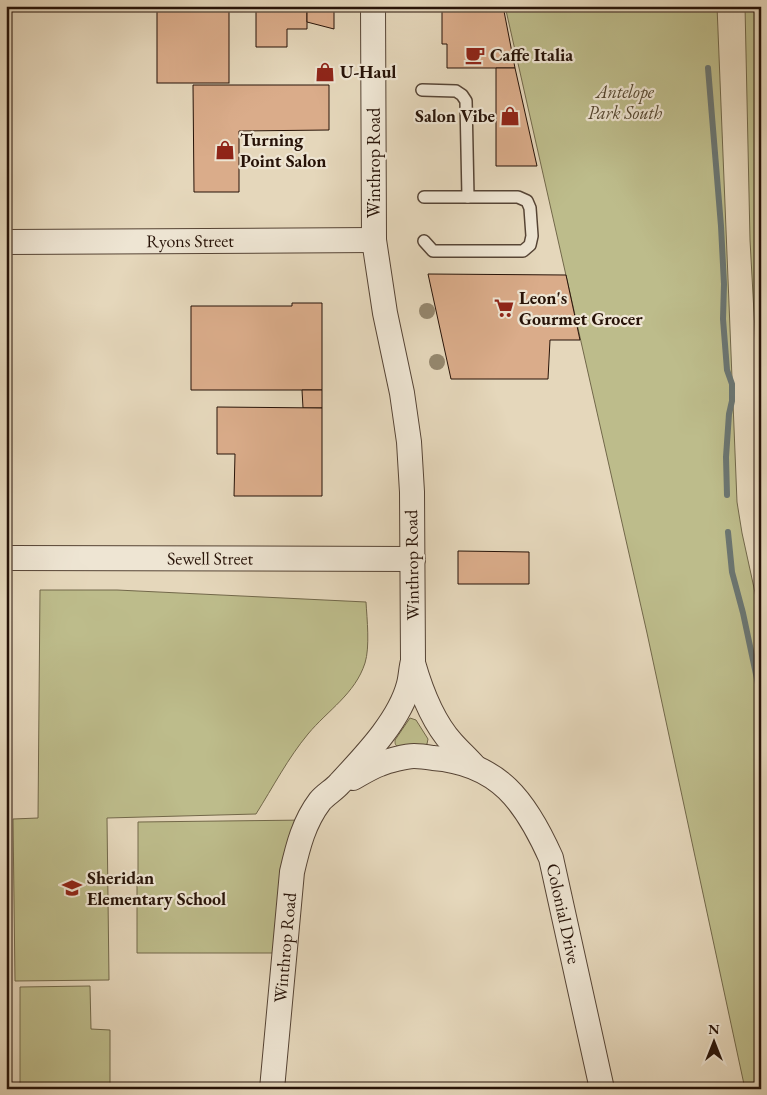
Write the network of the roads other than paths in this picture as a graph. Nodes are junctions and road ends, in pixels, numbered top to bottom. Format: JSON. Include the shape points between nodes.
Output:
{"nodes":[{"id":1,"x":373,"y":6,"type":"edge"},
{"id":2,"x":422,"y":90,"type":"dead end"},
{"id":3,"x":424,"y":197,"type":"dead end"},
{"id":4,"x":468,"y":197,"type":"junction"},
{"id":5,"x":374,"y":240,"type":"junction"},
{"id":6,"x":424,"y":241,"type":"dead end"},
{"id":7,"x":6,"y":242,"type":"edge"},
{"id":8,"x":6,"y":558,"type":"edge"},
{"id":9,"x":413,"y":559,"type":"junction"},
{"id":10,"x":413,"y":661,"type":"junction"},
{"id":11,"x":475,"y":767,"type":"junction"},
{"id":12,"x":338,"y":785,"type":"junction"},
{"id":13,"x":272,"y":1089,"type":"edge"},
{"id":14,"x":602,"y":1089,"type":"edge"}],
"edges":[{"from":1,"to":5,"type":"street","name":"Winthrop Road"},
{"from":2,"to":4,"type":"lane","via":[[456,91],[466,101]]},
{"from":3,"to":4,"type":"lane"},
{"from":4,"to":6,"type":"lane","via":[[518,197],[527,202],[532,236],[530,245],[523,251],[433,251]]},
{"from":5,"to":7,"type":"street","name":"Ryons Street"},
{"from":5,"to":9,"type":"street","name":"Winthrop Road","via":[[406,420]]},
{"from":8,"to":9,"type":"street","name":"Sewell Street"},
{"from":9,"to":10,"type":"street","name":"Winthrop Road"},
{"from":10,"to":11,"type":"street","name":"Colonial Drive","via":[[419,684],[437,723]]},
{"from":10,"to":12,"type":"street","name":"Winthrop Road","via":[[402,703],[373,747]]},
{"from":11,"to":12,"type":"street","name":"Colonial Drive","via":[[448,759],[413,756],[381,763]]},
{"from":11,"to":14,"type":"street","name":"Colonial Drive","via":[[493,776],[512,793],[539,831],[552,858]]},
{"from":12,"to":13,"type":"street","name":"Winthrop Road","via":[[321,800],[308,820],[292,872]]}]}
